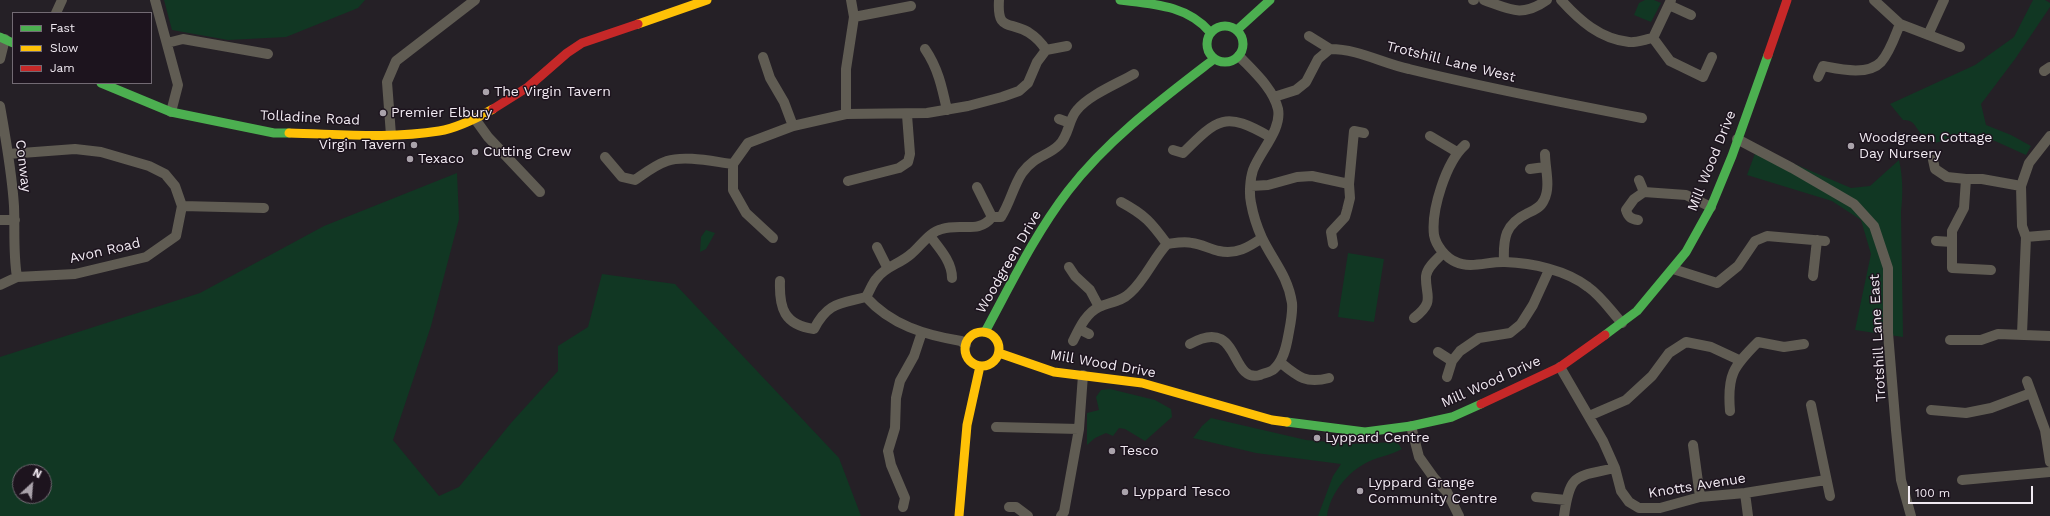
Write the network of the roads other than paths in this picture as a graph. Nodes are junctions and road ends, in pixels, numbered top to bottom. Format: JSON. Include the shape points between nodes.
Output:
{"nodes":[{"id":1,"x":62,"y":0,"type":"edge"},
{"id":2,"x":155,"y":0,"type":"edge"},
{"id":3,"x":475,"y":0,"type":"edge"},
{"id":4,"x":707,"y":0,"type":"edge"},
{"id":5,"x":851,"y":0,"type":"edge"},
{"id":6,"x":999,"y":0,"type":"edge"},
{"id":7,"x":1120,"y":0,"type":"edge"},
{"id":8,"x":1270,"y":0,"type":"edge"},
{"id":9,"x":1484,"y":0,"type":"edge"},
{"id":10,"x":1547,"y":0,"type":"edge"},
{"id":11,"x":1561,"y":0,"type":"edge"},
{"id":12,"x":1787,"y":0,"type":"edge"},
{"id":13,"x":1874,"y":0,"type":"edge"},
{"id":14,"x":1944,"y":0,"type":"edge"},
{"id":15,"x":1670,"y":3,"type":"edge"},
{"id":16,"x":911,"y":6,"type":"dead end"},
{"id":17,"x":56,"y":12,"type":"edge"},
{"id":18,"x":1691,"y":15,"type":"dead end"},
{"id":19,"x":854,"y":16,"type":"junction"},
{"id":20,"x":1900,"y":24,"type":"junction"},
{"id":21,"x":1237,"y":30,"type":"junction"},
{"id":22,"x":1210,"y":32,"type":"junction"},
{"id":23,"x":1928,"y":35,"type":"junction"},
{"id":24,"x":1309,"y":36,"type":"dead end"},
{"id":25,"x":1653,"y":38,"type":"junction"},
{"id":26,"x":6,"y":40,"type":"edge"},
{"id":27,"x":167,"y":43,"type":"junction"},
{"id":28,"x":1067,"y":46,"type":"dead end"},
{"id":29,"x":1960,"y":47,"type":"dead end"},
{"id":30,"x":925,"y":49,"type":"dead end"},
{"id":31,"x":1330,"y":49,"type":"junction"},
{"id":32,"x":1046,"y":50,"type":"junction"},
{"id":33,"x":268,"y":54,"type":"dead end"},
{"id":34,"x":763,"y":56,"type":"dead end"},
{"id":35,"x":1239,"y":56,"type":"junction"},
{"id":36,"x":1712,"y":57,"type":"dead end"},
{"id":37,"x":0,"y":59,"type":"edge"},
{"id":38,"x":1214,"y":59,"type":"junction"},
{"id":39,"x":1134,"y":74,"type":"dead end"},
{"id":40,"x":1818,"y":77,"type":"dead end"},
{"id":41,"x":103,"y":84,"type":"edge"},
{"id":42,"x":1274,"y":97,"type":"junction"},
{"id":43,"x":0,"y":106,"type":"edge"},
{"id":44,"x":947,"y":110,"type":"junction"},
{"id":45,"x":171,"y":112,"type":"junction"},
{"id":46,"x":846,"y":114,"type":"junction"},
{"id":47,"x":907,"y":115,"type":"junction"},
{"id":48,"x":1642,"y":118,"type":"dead end"},
{"id":49,"x":475,"y":119,"type":"junction"},
{"id":50,"x":1059,"y":119,"type":"dead end"},
{"id":51,"x":1070,"y":123,"type":"junction"},
{"id":52,"x":793,"y":126,"type":"junction"},
{"id":53,"x":1364,"y":133,"type":"dead end"},
{"id":54,"x":391,"y":135,"type":"junction"},
{"id":55,"x":1430,"y":136,"type":"dead end"},
{"id":56,"x":2050,"y":136,"type":"edge"},
{"id":57,"x":1270,"y":137,"type":"junction"},
{"id":58,"x":1737,"y":139,"type":"junction"},
{"id":59,"x":1173,"y":150,"type":"dead end"},
{"id":60,"x":8,"y":154,"type":"junction"},
{"id":61,"x":1545,"y":154,"type":"dead end"},
{"id":62,"x":605,"y":157,"type":"dead end"},
{"id":63,"x":1933,"y":160,"type":"dead end"},
{"id":64,"x":733,"y":164,"type":"junction"},
{"id":65,"x":1545,"y":167,"type":"junction"},
{"id":66,"x":1530,"y":169,"type":"dead end"},
{"id":67,"x":1966,"y":179,"type":"junction"},
{"id":68,"x":1640,"y":180,"type":"dead end"},
{"id":69,"x":848,"y":181,"type":"dead end"},
{"id":70,"x":1348,"y":184,"type":"junction"},
{"id":71,"x":977,"y":186,"type":"dead end"},
{"id":72,"x":1251,"y":186,"type":"junction"},
{"id":73,"x":2021,"y":186,"type":"junction"},
{"id":74,"x":540,"y":192,"type":"dead end"},
{"id":75,"x":1644,"y":192,"type":"junction"},
{"id":76,"x":1121,"y":202,"type":"dead end"},
{"id":77,"x":182,"y":206,"type":"junction"},
{"id":78,"x":1711,"y":206,"type":"junction"},
{"id":79,"x":264,"y":208,"type":"dead end"},
{"id":80,"x":992,"y":217,"type":"junction"},
{"id":81,"x":0,"y":220,"type":"edge"},
{"id":82,"x":15,"y":220,"type":"junction"},
{"id":83,"x":1638,"y":220,"type":"dead end"},
{"id":84,"x":2050,"y":235,"type":"edge"},
{"id":85,"x":930,"y":236,"type":"junction"},
{"id":86,"x":2026,"y":236,"type":"junction"},
{"id":87,"x":773,"y":238,"type":"dead end"},
{"id":88,"x":1262,"y":238,"type":"junction"},
{"id":89,"x":1936,"y":241,"type":"dead end"},
{"id":90,"x":1952,"y":242,"type":"junction"},
{"id":91,"x":1167,"y":244,"type":"junction"},
{"id":92,"x":1333,"y":244,"type":"dead end"},
{"id":93,"x":877,"y":247,"type":"dead end"},
{"id":94,"x":1443,"y":253,"type":"junction"},
{"id":95,"x":1504,"y":262,"type":"junction"},
{"id":96,"x":887,"y":267,"type":"junction"},
{"id":97,"x":1069,"y":267,"type":"dead end"},
{"id":98,"x":1673,"y":269,"type":"junction"},
{"id":99,"x":1549,"y":270,"type":"junction"},
{"id":100,"x":1991,"y":270,"type":"dead end"},
{"id":101,"x":17,"y":276,"type":"junction"},
{"id":102,"x":1813,"y":276,"type":"dead end"},
{"id":103,"x":952,"y":278,"type":"dead end"},
{"id":104,"x":780,"y":281,"type":"dead end"},
{"id":105,"x":0,"y":285,"type":"edge"},
{"id":106,"x":866,"y":297,"type":"junction"},
{"id":107,"x":1099,"y":307,"type":"junction"},
{"id":108,"x":1414,"y":318,"type":"dead end"},
{"id":109,"x":1622,"y":322,"type":"junction"},
{"id":110,"x":1079,"y":329,"type":"junction"},
{"id":111,"x":922,"y":332,"type":"junction"},
{"id":112,"x":985,"y":332,"type":"junction"},
{"id":113,"x":1089,"y":334,"type":"dead end"},
{"id":114,"x":2022,"y":334,"type":"junction"},
{"id":115,"x":2050,"y":336,"type":"edge"},
{"id":116,"x":1950,"y":340,"type":"dead end"},
{"id":117,"x":1073,"y":341,"type":"dead end"},
{"id":118,"x":966,"y":344,"type":"junction"},
{"id":119,"x":1190,"y":344,"type":"dead end"},
{"id":120,"x":1804,"y":344,"type":"dead end"},
{"id":121,"x":1438,"y":352,"type":"dead end"},
{"id":122,"x":999,"y":353,"type":"junction"},
{"id":123,"x":1740,"y":360,"type":"junction"},
{"id":124,"x":1452,"y":361,"type":"junction"},
{"id":125,"x":1281,"y":363,"type":"junction"},
{"id":126,"x":980,"y":366,"type":"junction"},
{"id":127,"x":1560,"y":367,"type":"junction"},
{"id":128,"x":1083,"y":375,"type":"junction"},
{"id":129,"x":1447,"y":377,"type":"dead end"},
{"id":130,"x":1329,"y":378,"type":"dead end"},
{"id":131,"x":2027,"y":381,"type":"dead end"},
{"id":132,"x":2031,"y":393,"type":"junction"},
{"id":133,"x":1811,"y":405,"type":"dead end"},
{"id":134,"x":1931,"y":410,"type":"dead end"},
{"id":135,"x":1730,"y":411,"type":"dead end"},
{"id":136,"x":1589,"y":416,"type":"junction"},
{"id":137,"x":1410,"y":426,"type":"junction"},
{"id":138,"x":996,"y":427,"type":"dead end"},
{"id":139,"x":1079,"y":429,"type":"junction"},
{"id":140,"x":2047,"y":429,"type":"edge"},
{"id":141,"x":1693,"y":445,"type":"dead end"},
{"id":142,"x":2050,"y":462,"type":"edge"},
{"id":143,"x":1615,"y":468,"type":"junction"},
{"id":144,"x":2050,"y":472,"type":"edge"},
{"id":145,"x":1826,"y":480,"type":"junction"},
{"id":146,"x":1962,"y":480,"type":"dead end"},
{"id":147,"x":1745,"y":493,"type":"junction"},
{"id":148,"x":1830,"y":496,"type":"dead end"},
{"id":149,"x":1536,"y":497,"type":"dead end"},
{"id":150,"x":1700,"y":497,"type":"junction"},
{"id":151,"x":1566,"y":500,"type":"junction"},
{"id":152,"x":903,"y":507,"type":"dead end"},
{"id":153,"x":1009,"y":507,"type":"dead end"},
{"id":154,"x":959,"y":516,"type":"edge"},
{"id":155,"x":1028,"y":516,"type":"edge"},
{"id":156,"x":1061,"y":516,"type":"edge"},
{"id":157,"x":1459,"y":516,"type":"edge"},
{"id":158,"x":1564,"y":516,"type":"edge"},
{"id":159,"x":1748,"y":516,"type":"edge"},
{"id":160,"x":1911,"y":516,"type":"edge"}],
"edges":[{"from":1,"to":17,"type":"street"},
{"from":2,"to":27,"type":"street"},
{"from":3,"to":54,"type":"street","via":[[396,62],[387,82]]},
{"from":4,"to":49,"type":"main road","name":"Tolladine Road","via":[[582,43],[528,87]]},
{"from":5,"to":19,"type":"street"},
{"from":6,"to":32,"type":"street","via":[[998,11],[1001,20],[1008,26],[1027,32],[1039,40]]},
{"from":7,"to":22,"type":"main road","via":[[1163,5],[1182,11],[1201,21]]},
{"from":8,"to":21,"type":"main road"},
{"from":9,"to":10,"type":"street","via":[[1519,12],[1539,6]]},
{"from":11,"to":25,"type":"street","via":[[1588,26],[1607,37],[1630,42]]},
{"from":12,"to":58,"type":"main road","name":"Mill Wood Drive"},
{"from":13,"to":20,"type":"street"},
{"from":14,"to":23,"type":"street"},
{"from":15,"to":18,"type":"street"},
{"from":15,"to":25,"type":"street"},
{"from":16,"to":19,"type":"street"},
{"from":19,"to":46,"type":"street","via":[[846,69]]},
{"from":20,"to":23,"type":"street"},
{"from":20,"to":40,"type":"street","via":[[1880,63],[1870,68],[1843,70],[1824,66]]},
{"from":21,"to":22,"type":"main road","via":[[1229,26],[1218,26]]},
{"from":21,"to":35,"type":"main road","via":[[1242,37],[1243,47]]},
{"from":22,"to":38,"type":"main road","via":[[1206,42],[1208,52]]},
{"from":23,"to":29,"type":"street"},
{"from":24,"to":31,"type":"street"},
{"from":25,"to":36,"type":"street","via":[[1670,61],[1703,77]]},
{"from":26,"to":37,"type":"street"},
{"from":27,"to":33,"type":"street","via":[[183,39]]},
{"from":27,"to":45,"type":"street","via":[[178,85]]},
{"from":28,"to":32,"type":"street"},
{"from":30,"to":44,"type":"street","via":[[935,64]]},
{"from":31,"to":42,"type":"street","via":[[1318,59],[1306,82],[1296,90]]},
{"from":31,"to":48,"type":"street","name":"Trotshill Lane West","via":[[1354,51],[1407,69]]},
{"from":32,"to":44,"type":"street","via":[[1037,62],[1028,83],[1019,91]]},
{"from":34,"to":52,"type":"street","via":[[770,78],[784,102]]},
{"from":35,"to":38,"type":"main road","via":[[1223,62]]},
{"from":35,"to":42,"type":"street"},
{"from":38,"to":112,"type":"main road","name":"Woodgreen Drive","via":[[1150,109],[1101,154],[1069,191],[1032,244]]},
{"from":39,"to":51,"type":"street","via":[[1088,100],[1076,110]]},
{"from":41,"to":45,"type":"main road","name":"Tolladine Road"},
{"from":42,"to":57,"type":"street","via":[[1278,124]]},
{"from":43,"to":60,"type":"street","name":"Conway"},
{"from":44,"to":47,"type":"street"},
{"from":45,"to":54,"type":"main road","name":"Tolladine Road","via":[[274,133]]},
{"from":46,"to":47,"type":"street"},
{"from":46,"to":52,"type":"street"},
{"from":47,"to":69,"type":"street","via":[[910,154],[908,162],[899,168]]},
{"from":49,"to":54,"type":"main road","name":"Tolladine Road","via":[[440,131]]},
{"from":49,"to":74,"type":"street","via":[[488,137]]},
{"from":50,"to":51,"type":"street"},
{"from":51,"to":80,"type":"street","via":[[1058,146],[1036,158],[1023,172],[1012,189],[1008,205],[1001,217]]},
{"from":52,"to":64,"type":"street","via":[[748,143]]},
{"from":53,"to":70,"type":"street","via":[[1354,131]]},
{"from":55,"to":94,"type":"street","via":[[1461,148],[1449,167],[1434,216],[1434,236]]},
{"from":56,"to":73,"type":"street","via":[[2029,163]]},
{"from":57,"to":59,"type":"street","via":[[1238,121],[1222,121],[1209,127],[1183,153]]},
{"from":57,"to":72,"type":"street","via":[[1253,171]]},
{"from":58,"to":78,"type":"main road","name":"Mill Wood Drive"},
{"from":58,"to":160,"type":"street","name":"Trotshill Lane East","via":[[1854,204],[1874,226],[1888,268],[1888,333],[1897,437],[1901,480]]},
{"from":60,"to":77,"type":"street","via":[[75,149],[101,152],[130,160],[165,174],[175,186]]},
{"from":60,"to":82,"type":"street","name":"Conway"},
{"from":61,"to":65,"type":"street"},
{"from":62,"to":64,"type":"street","via":[[622,177],[635,180],[669,160],[695,159]]},
{"from":63,"to":67,"type":"street","via":[[1935,169],[1947,177]]},
{"from":64,"to":87,"type":"street","via":[[733,190],[746,213]]},
{"from":65,"to":66,"type":"street"},
{"from":65,"to":95,"type":"street","via":[[1548,189],[1544,200],[1538,208],[1511,223],[1505,237]]},
{"from":67,"to":73,"type":"street","via":[[1982,179]]},
{"from":67,"to":90,"type":"street","via":[[1964,208],[1952,231]]},
{"from":68,"to":75,"type":"street"},
{"from":70,"to":72,"type":"street","via":[[1312,176]]},
{"from":70,"to":92,"type":"street","via":[[1350,198],[1345,217],[1326,232]]},
{"from":71,"to":80,"type":"street"},
{"from":72,"to":88,"type":"street","via":[[1251,202]]},
{"from":73,"to":86,"type":"street","via":[[2022,226]]},
{"from":75,"to":78,"type":"street","via":[[1686,195]]},
{"from":75,"to":83,"type":"street","via":[[1634,199],[1626,210],[1632,220]]},
{"from":76,"to":91,"type":"street","via":[[1141,212]]},
{"from":77,"to":79,"type":"street"},
{"from":77,"to":101,"type":"street","name":"Avon Road","via":[[176,236],[146,257],[75,274]]},
{"from":78,"to":98,"type":"main road","name":"Mill Wood Drive","via":[[1686,252]]},
{"from":80,"to":85,"type":"street","via":[[981,227],[941,229]]},
{"from":81,"to":82,"type":"street"},
{"from":82,"to":101,"type":"street","name":"Conway","via":[[14,260]]},
{"from":84,"to":86,"type":"street"},
{"from":85,"to":96,"type":"street","via":[[911,254]]},
{"from":85,"to":103,"type":"street","via":[[945,256]]},
{"from":86,"to":114,"type":"street"},
{"from":88,"to":91,"type":"street","via":[[1241,251],[1227,252],[1192,242]]},
{"from":88,"to":125,"type":"street","via":[[1280,266],[1289,287],[1292,305],[1291,326]]},
{"from":89,"to":90,"type":"street"},
{"from":90,"to":100,"type":"street","via":[[1952,268]]},
{"from":91,"to":107,"type":"street","via":[[1130,294],[1110,305]]},
{"from":93,"to":96,"type":"street"},
{"from":94,"to":95,"type":"street","via":[[1457,263]]},
{"from":94,"to":108,"type":"street","via":[[1426,275],[1429,293],[1427,302]]},
{"from":95,"to":99,"type":"street"},
{"from":96,"to":106,"type":"street","via":[[876,278]]},
{"from":97,"to":107,"type":"street","via":[[1090,290]]},
{"from":98,"to":102,"type":"street","via":[[1716,283],[1738,266],[1756,241],[1767,236],[1821,240]]},
{"from":98,"to":109,"type":"main road","name":"Mill Wood Drive","via":[[1637,311]]},
{"from":99,"to":109,"type":"street","via":[[1568,275],[1589,287]]},
{"from":99,"to":124,"type":"street","via":[[1521,324],[1510,333],[1479,338],[1460,351]]},
{"from":101,"to":105,"type":"street","name":"Avon Road"},
{"from":104,"to":106,"type":"street","via":[[779,298],[785,314],[791,321],[808,328],[814,329],[829,308],[842,302]]},
{"from":106,"to":111,"type":"street","via":[[878,310]]},
{"from":107,"to":110,"type":"street"},
{"from":109,"to":127,"type":"main road","name":"Mill Wood Drive"},
{"from":110,"to":113,"type":"street"},
{"from":110,"to":117,"type":"street"},
{"from":111,"to":118,"type":"street"},
{"from":111,"to":152,"type":"street","via":[[914,356],[900,381],[896,398],[895,428],[888,450],[891,466],[905,498]]},
{"from":112,"to":118,"type":"main road","via":[[971,336]]},
{"from":112,"to":122,"type":"main road","via":[[997,340]]},
{"from":114,"to":115,"type":"street"},
{"from":114,"to":116,"type":"street","via":[[1998,334],[1981,340]]},
{"from":118,"to":126,"type":"main road","via":[[966,355]]},
{"from":119,"to":125,"type":"street","via":[[1212,336],[1226,342],[1237,363],[1247,374],[1258,376],[1272,371]]},
{"from":120,"to":123,"type":"street","via":[[1784,347],[1758,342]]},
{"from":121,"to":124,"type":"street"},
{"from":122,"to":126,"type":"main road","via":[[992,363]]},
{"from":122,"to":128,"type":"main road","name":"Mill Wood Drive","via":[[1054,372]]},
{"from":123,"to":135,"type":"street","via":[[1730,379]]},
{"from":123,"to":136,"type":"street","via":[[1711,347],[1686,342],[1669,353],[1652,376],[1626,400]]},
{"from":124,"to":129,"type":"street"},
{"from":125,"to":130,"type":"street","via":[[1301,378],[1310,381]]},
{"from":126,"to":154,"type":"main road","via":[[967,425]]},
{"from":127,"to":136,"type":"street","name":"Knotts Avenue"},
{"from":127,"to":137,"type":"main road","name":"Mill Wood Drive","via":[[1452,417]]},
{"from":128,"to":137,"type":"main road","name":"Mill Wood Drive","via":[[1142,383],[1272,420],[1365,432]]},
{"from":128,"to":139,"type":"street"},
{"from":131,"to":132,"type":"street"},
{"from":132,"to":134,"type":"street","via":[[1991,408],[1966,413]]},
{"from":132,"to":140,"type":"street"},
{"from":133,"to":145,"type":"street"},
{"from":136,"to":143,"type":"street","name":"Knotts Avenue"},
{"from":137,"to":157,"type":"street","via":[[1418,457],[1447,492]]},
{"from":138,"to":139,"type":"street"},
{"from":139,"to":156,"type":"street","via":[[1064,512]]},
{"from":140,"to":142,"type":"street"},
{"from":141,"to":150,"type":"street"},
{"from":143,"to":150,"type":"street","name":"Knotts Avenue","via":[[1621,491],[1629,502],[1639,508],[1660,508]]},
{"from":143,"to":151,"type":"street","via":[[1580,476],[1573,482]]},
{"from":144,"to":146,"type":"street"},
{"from":145,"to":147,"type":"street","name":"Knotts Avenue"},
{"from":145,"to":148,"type":"street"},
{"from":147,"to":150,"type":"street","name":"Knotts Avenue"},
{"from":147,"to":159,"type":"street"},
{"from":149,"to":151,"type":"street"},
{"from":151,"to":158,"type":"street"},
{"from":153,"to":155,"type":"street","via":[[1016,507]]}]}
